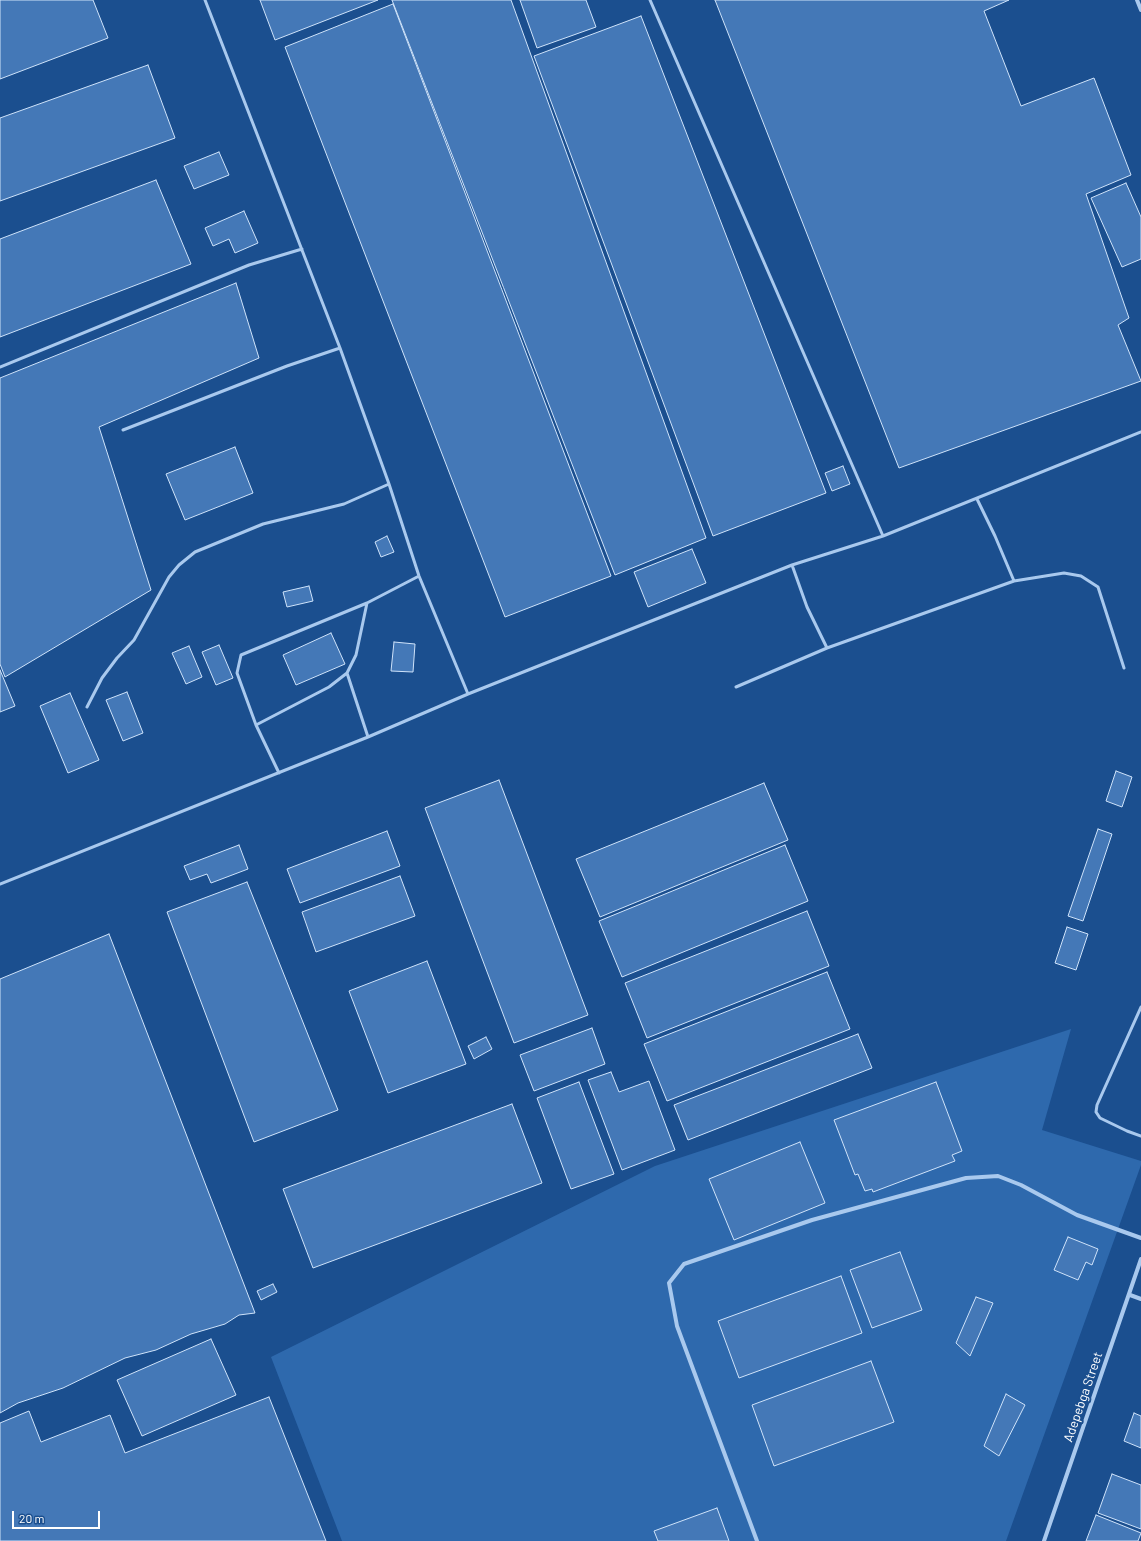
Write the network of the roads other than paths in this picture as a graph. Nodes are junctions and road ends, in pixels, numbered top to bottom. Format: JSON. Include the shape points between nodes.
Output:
{"nodes":[{"id":1,"x":205,"y":0,"type":"edge"},
{"id":2,"x":650,"y":0,"type":"edge"},
{"id":3,"x":1137,"y":0,"type":"edge"},
{"id":4,"x":1141,"y":10,"type":"edge"},
{"id":5,"x":302,"y":249,"type":"junction"},
{"id":6,"x":340,"y":348,"type":"junction"},
{"id":7,"x":0,"y":367,"type":"edge"},
{"id":8,"x":123,"y":430,"type":"dead end"},
{"id":9,"x":1141,"y":432,"type":"edge"},
{"id":10,"x":389,"y":484,"type":"junction"},
{"id":11,"x":976,"y":499,"type":"junction"},
{"id":12,"x":883,"y":536,"type":"junction"},
{"id":13,"x":792,"y":566,"type":"junction"},
{"id":14,"x":419,"y":576,"type":"junction"},
{"id":15,"x":1014,"y":580,"type":"junction"},
{"id":16,"x":367,"y":603,"type":"junction"},
{"id":17,"x":827,"y":648,"type":"junction"},
{"id":18,"x":1124,"y":668,"type":"dead end"},
{"id":19,"x":347,"y":673,"type":"junction"},
{"id":20,"x":736,"y":687,"type":"dead end"},
{"id":21,"x":468,"y":694,"type":"junction"},
{"id":22,"x":87,"y":707,"type":"dead end"},
{"id":23,"x":256,"y":725,"type":"junction"},
{"id":24,"x":368,"y":737,"type":"junction"},
{"id":25,"x":279,"y":773,"type":"junction"},
{"id":26,"x":0,"y":884,"type":"edge"},
{"id":27,"x":1141,"y":1007,"type":"edge"},
{"id":28,"x":1141,"y":1136,"type":"edge"},
{"id":29,"x":1141,"y":1238,"type":"edge"},
{"id":30,"x":1141,"y":1259,"type":"edge"},
{"id":31,"x":1130,"y":1295,"type":"junction"},
{"id":32,"x":1141,"y":1299,"type":"edge"},
{"id":33,"x":757,"y":1541,"type":"edge"},
{"id":34,"x":1044,"y":1541,"type":"edge"}],
"edges":[{"from":1,"to":5,"type":"lane"},
{"from":2,"to":12,"type":"lane"},
{"from":3,"to":4,"type":"street"},
{"from":5,"to":6,"type":"lane"},
{"from":5,"to":7,"type":"lane","via":[[250,264]]},
{"from":6,"to":8,"type":"lane"},
{"from":6,"to":10,"type":"lane"},
{"from":9,"to":11,"type":"lane"},
{"from":10,"to":14,"type":"lane"},
{"from":10,"to":22,"type":"lane","via":[[344,504],[262,524],[195,552],[179,564],[169,577],[134,640],[102,678]]},
{"from":11,"to":12,"type":"lane"},
{"from":11,"to":15,"type":"lane"},
{"from":12,"to":13,"type":"lane"},
{"from":13,"to":17,"type":"lane"},
{"from":13,"to":21,"type":"lane"},
{"from":14,"to":16,"type":"lane"},
{"from":14,"to":21,"type":"lane"},
{"from":15,"to":17,"type":"lane"},
{"from":15,"to":18,"type":"lane","via":[[1064,573],[1081,576],[1098,587]]},
{"from":16,"to":19,"type":"lane","via":[[356,655]]},
{"from":16,"to":23,"type":"lane","via":[[241,655],[237,673]]},
{"from":17,"to":20,"type":"lane"},
{"from":19,"to":23,"type":"lane","via":[[329,687]]},
{"from":19,"to":24,"type":"lane"},
{"from":21,"to":24,"type":"lane"},
{"from":23,"to":25,"type":"lane"},
{"from":24,"to":25,"type":"lane"},
{"from":25,"to":26,"type":"lane"},
{"from":27,"to":28,"type":"lane","via":[[1096,1112],[1100,1118]]},
{"from":29,"to":33,"type":"street","via":[[1077,1215],[998,1176],[966,1178],[812,1220],[684,1264],[669,1283],[677,1326]]},
{"from":30,"to":31,"type":"street","name":"Adepebga Street"},
{"from":31,"to":32,"type":"street"},
{"from":31,"to":34,"type":"street","name":"Adepebga Street","via":[[1122,1311]]}]}
